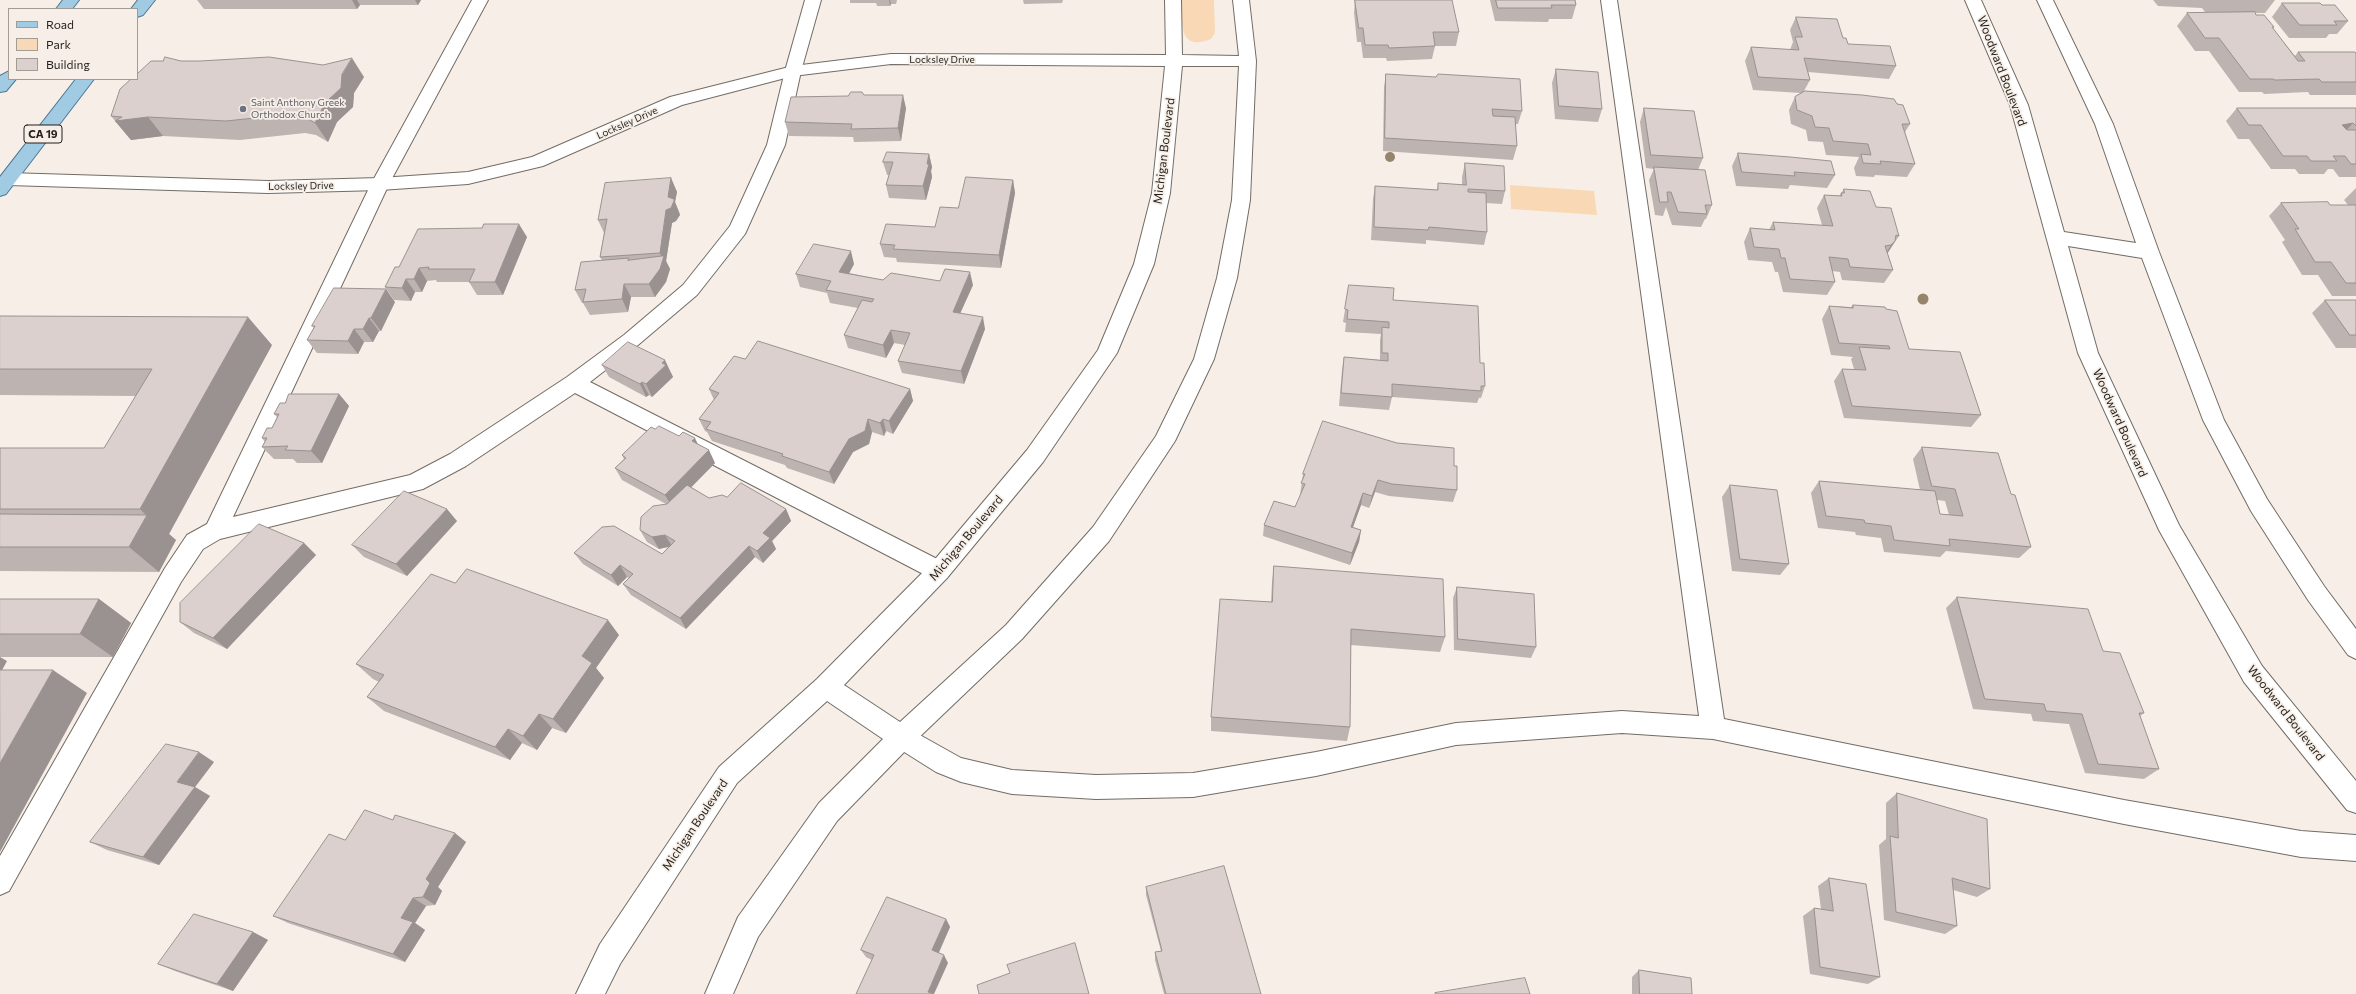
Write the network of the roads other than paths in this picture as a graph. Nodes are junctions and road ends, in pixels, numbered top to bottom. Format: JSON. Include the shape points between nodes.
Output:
{"nodes":[{"id":1,"x":71,"y":0,"type":"edge"},
{"id":2,"x":147,"y":0,"type":"edge"},
{"id":3,"x":480,"y":0,"type":"edge"},
{"id":4,"x":813,"y":0,"type":"edge"},
{"id":5,"x":1173,"y":0,"type":"edge"},
{"id":6,"x":1241,"y":0,"type":"edge"},
{"id":7,"x":1608,"y":0,"type":"edge"},
{"id":8,"x":1973,"y":0,"type":"edge"},
{"id":9,"x":2045,"y":0,"type":"edge"},
{"id":10,"x":65,"y":8,"type":"edge"},
{"id":11,"x":138,"y":11,"type":"edge"},
{"id":12,"x":1174,"y":60,"type":"junction"},
{"id":13,"x":1248,"y":61,"type":"junction"},
{"id":14,"x":793,"y":71,"type":"junction"},
{"id":15,"x":8,"y":77,"type":"edge"},
{"id":16,"x":85,"y":80,"type":"edge"},
{"id":17,"x":0,"y":87,"type":"edge"},
{"id":18,"x":4,"y":184,"type":"edge"},
{"id":19,"x":380,"y":184,"type":"junction"},
{"id":20,"x":2056,"y":237,"type":"junction"},
{"id":21,"x":2149,"y":252,"type":"junction"},
{"id":22,"x":574,"y":383,"type":"junction"},
{"id":23,"x":215,"y":531,"type":"junction"},
{"id":24,"x":940,"y":571,"type":"junction"},
{"id":25,"x":2356,"y":648,"type":"edge"},
{"id":26,"x":826,"y":687,"type":"junction"},
{"id":27,"x":1713,"y":728,"type":"junction"},
{"id":28,"x":902,"y":737,"type":"junction"},
{"id":29,"x":2356,"y":801,"type":"edge"},
{"id":30,"x":2356,"y":848,"type":"edge"},
{"id":31,"x":0,"y":882,"type":"edge"},
{"id":32,"x":590,"y":994,"type":"edge"},
{"id":33,"x":719,"y":994,"type":"edge"}],
"edges":[{"from":1,"to":10,"type":"main road"},
{"from":2,"to":11,"type":"main road"},
{"from":3,"to":19,"type":"street"},
{"from":4,"to":14,"type":"street"},
{"from":5,"to":12,"type":"street","name":"Michigan Boulevard"},
{"from":6,"to":13,"type":"street"},
{"from":7,"to":27,"type":"street"},
{"from":8,"to":20,"type":"street","name":"Woodward Boulevard","via":[[2018,106]]},
{"from":9,"to":21,"type":"street","via":[[2104,124]]},
{"from":12,"to":13,"type":"street","name":"Locksley Drive"},
{"from":12,"to":14,"type":"street","name":"Locksley Drive","via":[[891,60]]},
{"from":12,"to":24,"type":"street","name":"Michigan Boulevard","via":[[1161,193],[1144,264],[1107,353],[1035,456]]},
{"from":13,"to":28,"type":"street","via":[[1241,200],[1227,278],[1204,359],[1164,441],[1096,540],[1014,632]]},
{"from":14,"to":19,"type":"street","name":"Locksley Drive","via":[[676,101],[537,162],[468,178]]},
{"from":14,"to":22,"type":"street","via":[[776,145],[738,229],[690,290],[631,340]]},
{"from":15,"to":17,"type":"main road"},
{"from":16,"to":18,"type":"main road","number":"CA 19"},
{"from":18,"to":19,"type":"street","name":"Locksley Drive","via":[[268,187]]},
{"from":19,"to":23,"type":"street"},
{"from":20,"to":21,"type":"street"},
{"from":20,"to":29,"type":"street","name":"Woodward Boulevard","via":[[2088,353],[2170,530],[2253,674]]},
{"from":21,"to":25,"type":"street","via":[[2214,420],[2259,505],[2316,593]]},
{"from":22,"to":23,"type":"street","via":[[458,460],[415,483]]},
{"from":22,"to":24,"type":"street"},
{"from":23,"to":31,"type":"street","via":[[195,542],[187,552]]},
{"from":24,"to":26,"type":"street","name":"Michigan Boulevard"},
{"from":26,"to":28,"type":"street"},
{"from":26,"to":32,"type":"street","name":"Michigan Boulevard","via":[[728,775],[610,954]]},
{"from":27,"to":28,"type":"street","via":[[1622,722],[1456,734],[1316,764],[1193,785],[1096,787],[1012,782],[961,770],[945,764]]},
{"from":27,"to":30,"type":"street","via":[[2124,812],[2301,844]]},
{"from":28,"to":33,"type":"street","via":[[828,812],[748,927]]}]}
